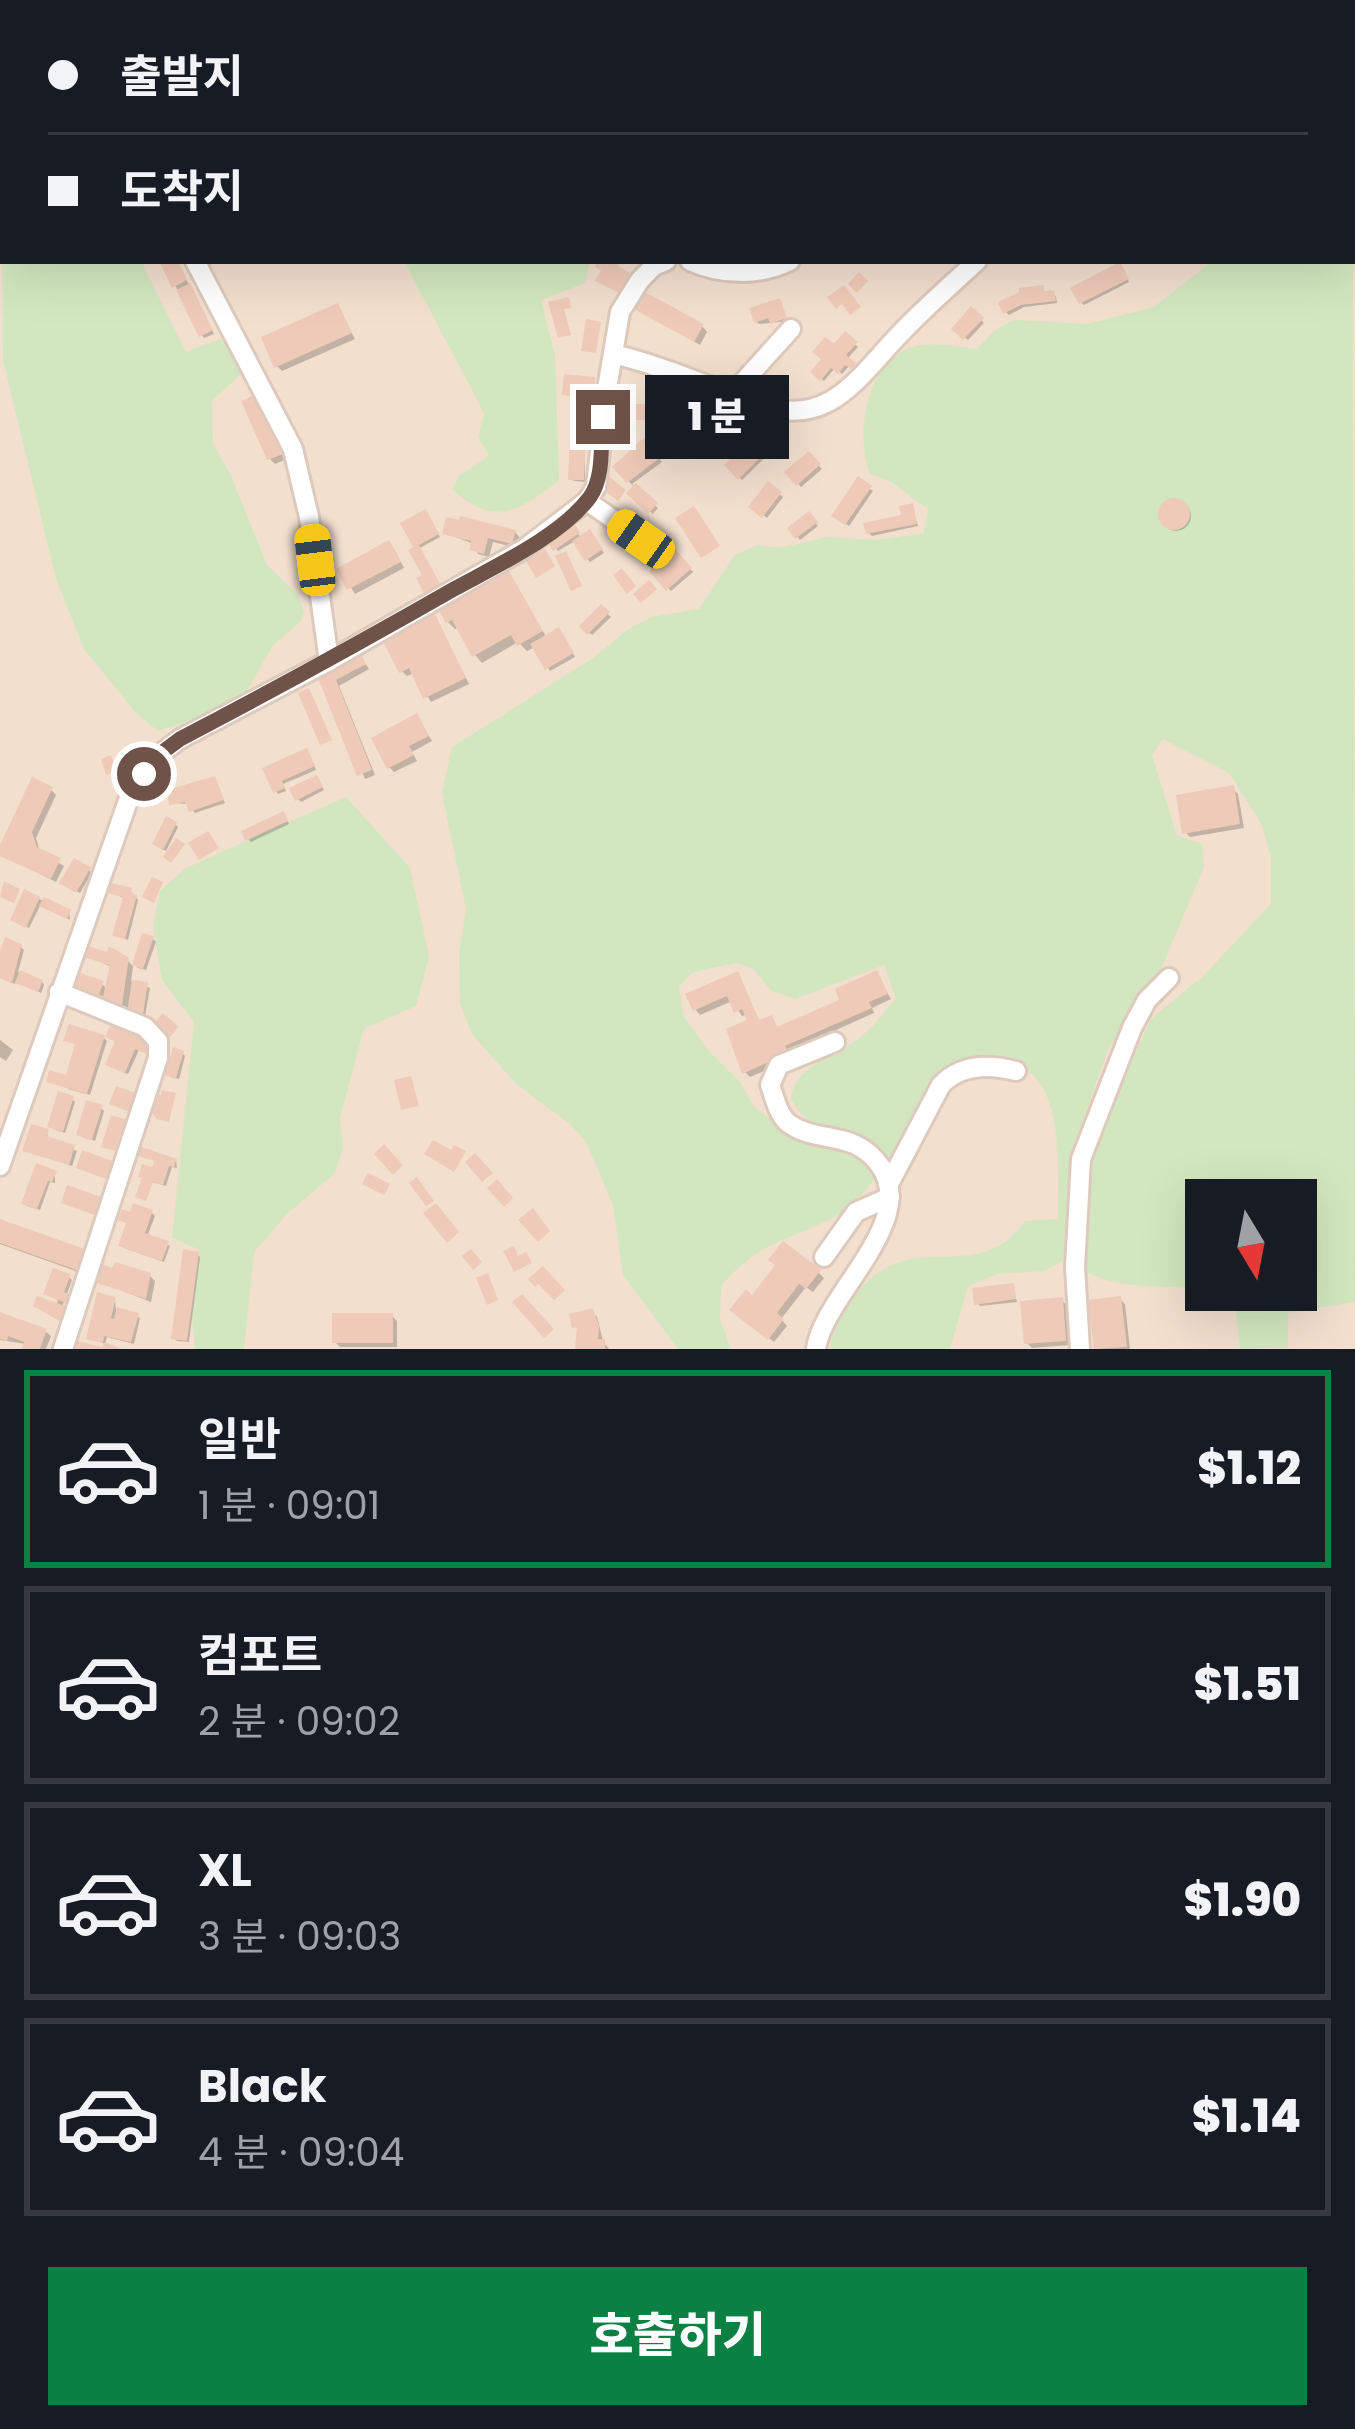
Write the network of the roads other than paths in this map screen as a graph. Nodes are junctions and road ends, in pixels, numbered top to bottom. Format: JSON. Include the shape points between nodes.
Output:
{"nodes":[{"id":1,"x":197,"y":264,"type":"edge"},
{"id":2,"x":659,"y":264,"type":"edge"},
{"id":3,"x":696,"y":264,"type":"edge"},
{"id":4,"x":778,"y":264,"type":"edge"},
{"id":5,"x":974,"y":264,"type":"edge"},
{"id":6,"x":791,"y":329,"type":"dead end"},
{"id":7,"x":614,"y":354,"type":"junction"},
{"id":8,"x":733,"y":393,"type":"junction"},
{"id":9,"x":587,"y":501,"type":"junction"},
{"id":10,"x":641,"y":539,"type":"dead end"},
{"id":11,"x":328,"y":661,"type":"junction"},
{"id":12,"x":1169,"y":978,"type":"dead end"},
{"id":13,"x":59,"y":992,"type":"junction"},
{"id":14,"x":835,"y":1042,"type":"dead end"},
{"id":15,"x":1016,"y":1071,"type":"dead end"},
{"id":16,"x":0,"y":1166,"type":"edge"},
{"id":17,"x":890,"y":1190,"type":"junction"},
{"id":18,"x":824,"y":1257,"type":"dead end"},
{"id":19,"x":63,"y":1349,"type":"edge"},
{"id":20,"x":817,"y":1349,"type":"edge"},
{"id":21,"x":1080,"y":1349,"type":"edge"}],
"edges":[{"from":1,"to":11,"type":"street","via":[[293,448]]},
{"from":2,"to":7,"type":"street","via":[[627,296]]},
{"from":3,"to":4,"type":"street","via":[[741,273]]},
{"from":5,"to":8,"type":"street","via":[[848,392],[809,410]]},
{"from":6,"to":8,"type":"street"},
{"from":7,"to":8,"type":"street"},
{"from":7,"to":9,"type":"street","via":[[596,487]]},
{"from":9,"to":10,"type":"street"},
{"from":9,"to":11,"type":"street","via":[[524,549]]},
{"from":11,"to":13,"type":"street","via":[[156,757],[129,798]]},
{"from":12,"to":21,"type":"street","via":[[1132,1028],[1081,1159]]},
{"from":13,"to":16,"type":"street"},
{"from":13,"to":19,"type":"street","via":[[146,1027],[158,1041]]},
{"from":14,"to":17,"type":"street","via":[[779,1065],[770,1085],[792,1126],[844,1138],[877,1160]]},
{"from":15,"to":17,"type":"street","via":[[952,1074]]},
{"from":17,"to":18,"type":"street","via":[[856,1212]]},
{"from":17,"to":20,"type":"street","via":[[869,1253],[826,1317]]}]}
